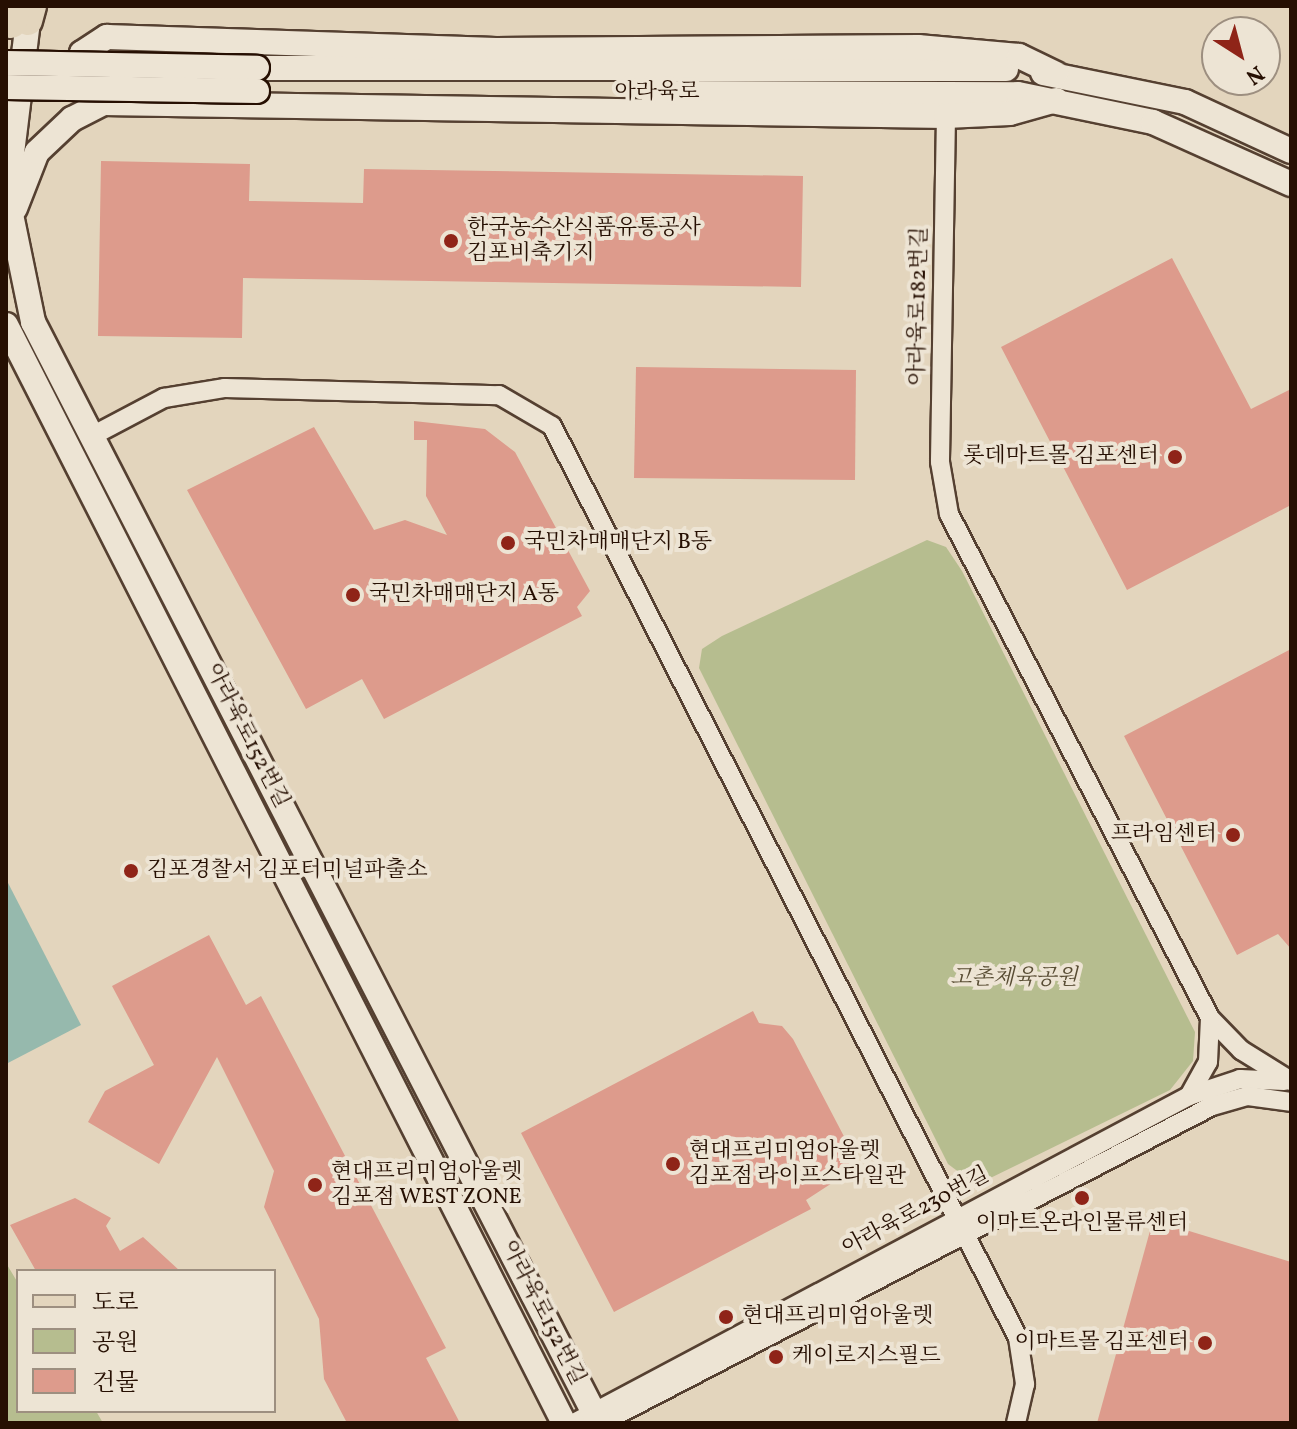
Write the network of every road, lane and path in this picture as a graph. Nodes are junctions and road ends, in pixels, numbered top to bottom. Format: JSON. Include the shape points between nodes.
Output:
{"nodes":[{"id":1,"x":18,"y":22,"type":"edge"},
{"id":2,"x":6,"y":63,"type":"edge"},
{"id":3,"x":1056,"y":74,"type":"junction"},
{"id":4,"x":257,"y":79,"type":"junction"},
{"id":5,"x":6,"y":87,"type":"edge"},
{"id":6,"x":1056,"y":100,"type":"junction"},
{"id":7,"x":124,"y":105,"type":"junction"},
{"id":8,"x":946,"y":116,"type":"junction"},
{"id":9,"x":1291,"y":151,"type":"edge"},
{"id":10,"x":1291,"y":184,"type":"edge"},
{"id":11,"x":10,"y":226,"type":"junction"},
{"id":12,"x":6,"y":325,"type":"edge"},
{"id":13,"x":90,"y":437,"type":"junction"},
{"id":14,"x":1210,"y":1018,"type":"junction"},
{"id":15,"x":1291,"y":1081,"type":"edge"},
{"id":16,"x":1189,"y":1096,"type":"junction"},
{"id":17,"x":1291,"y":1102,"type":"edge"},
{"id":18,"x":961,"y":1226,"type":"junction"},
{"id":19,"x":591,"y":1419,"type":"edge"},
{"id":20,"x":564,"y":1423,"type":"edge"},
{"id":21,"x":1016,"y":1423,"type":"edge"}],
"edges":[{"from":1,"to":11,"type":"street","name":"아라육로152번길","via":[[9,136]]},
{"from":2,"to":4,"type":"street","name":"아라육로","bridge":true},
{"from":3,"to":4,"type":"street","name":"아라육로"},
{"from":3,"to":7,"type":"street","via":[[1019,56],[918,47],[496,50],[91,41],[79,61],[83,86],[101,102]]},
{"from":3,"to":9,"type":"street","name":"아라육로","via":[[1185,102]]},
{"from":4,"to":5,"type":"street","name":"아라육로","bridge":true},
{"from":4,"to":6,"type":"street","name":"아라육로","via":[[980,92]]},
{"from":6,"to":8,"type":"street","via":[[1010,113]]},
{"from":6,"to":10,"type":"street","name":"아라육로","via":[[1204,140]]},
{"from":7,"to":8,"type":"street"},
{"from":7,"to":11,"type":"street","via":[[86,110],[45,144],[28,167]]},
{"from":8,"to":14,"type":"street","name":"아라육로182번길","via":[[944,497]]},
{"from":11,"to":13,"type":"street","name":"아라육로152번길","via":[[33,322]]},
{"from":12,"to":20,"type":"street","name":"아라육로152번길"},
{"from":13,"to":18,"type":"street","via":[[164,398],[206,388],[499,395],[541,415],[569,454]]},
{"from":13,"to":19,"type":"street","name":"아라육로152번길"},
{"from":14,"to":15,"type":"street","via":[[1241,1050]]},
{"from":14,"to":16,"type":"street","via":[[1208,1062]]},
{"from":15,"to":16,"type":"street","name":"아라육로230번길","via":[[1240,1079]]},
{"from":16,"to":18,"type":"street","name":"아라육로230번길"},
{"from":17,"to":18,"type":"street","name":"아라육로230번길","via":[[1248,1096],[1212,1106]]},
{"from":18,"to":19,"type":"street","name":"아라육로230번길"},
{"from":18,"to":21,"type":"street","via":[[1024,1354]]}]}
